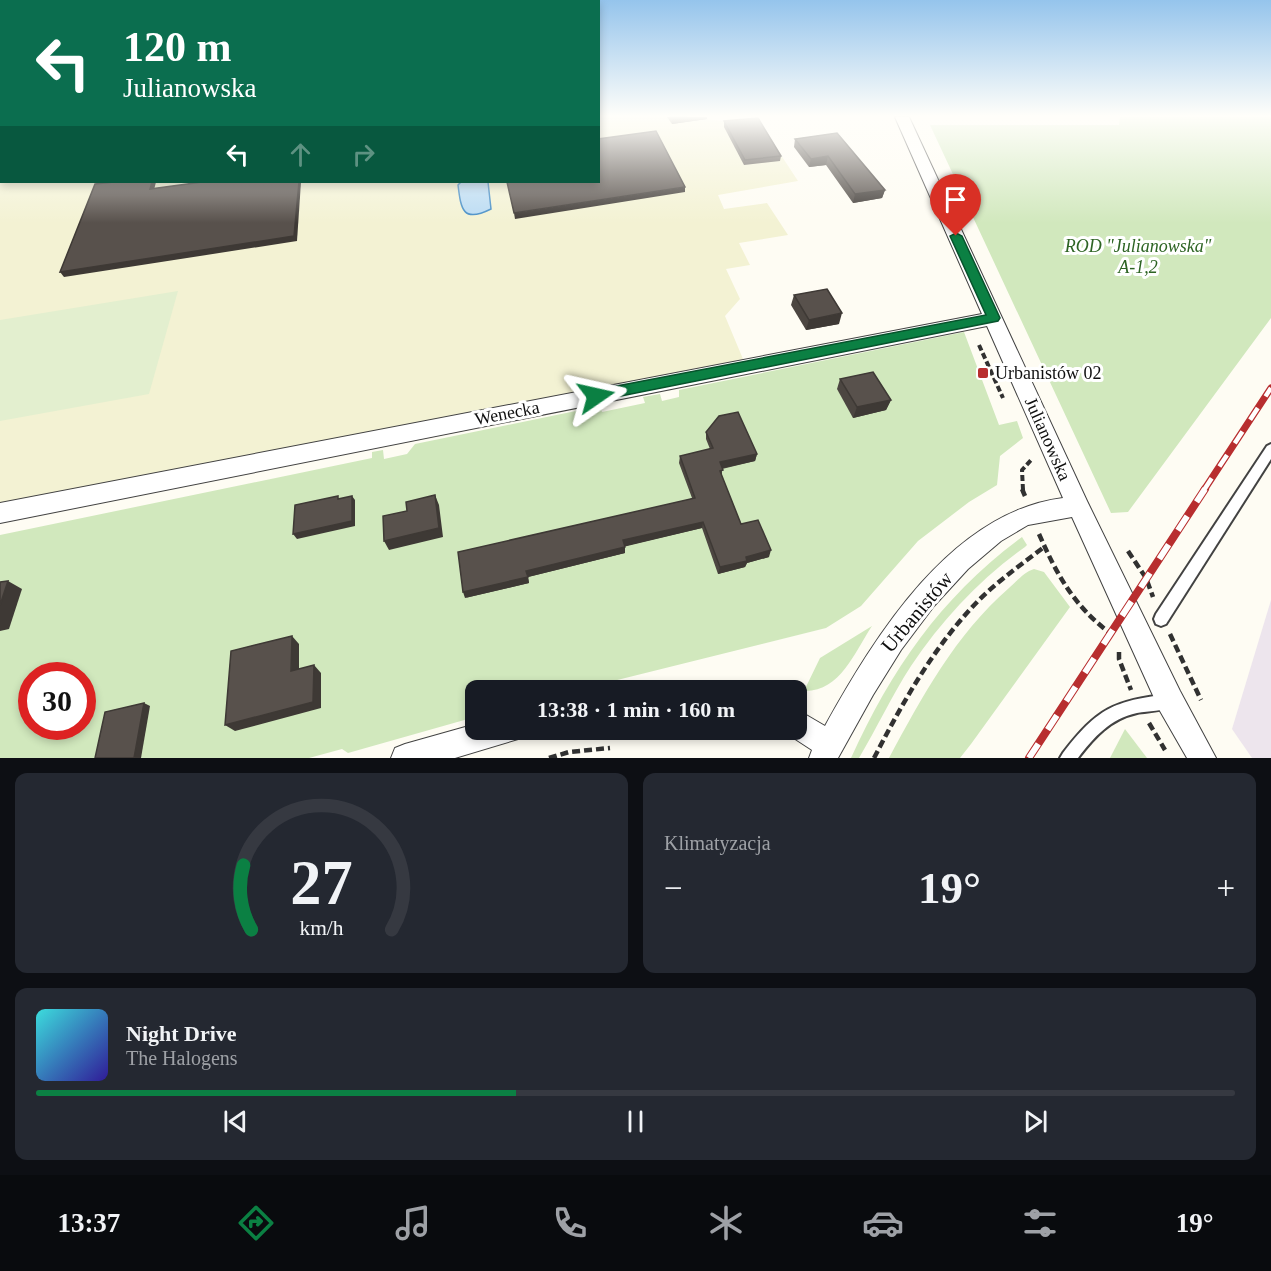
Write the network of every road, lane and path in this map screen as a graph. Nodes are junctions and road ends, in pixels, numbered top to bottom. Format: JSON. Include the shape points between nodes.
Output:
{"nodes":[{"id":1,"x":918,"y":152,"type":"edge"},
{"id":2,"x":994,"y":318,"type":"junction"},
{"id":3,"x":1271,"y":449,"type":"edge"},
{"id":4,"x":1039,"y":457,"type":"dead end"},
{"id":5,"x":1024,"y":493,"type":"dead end"},
{"id":6,"x":1078,"y":506,"type":"junction"},
{"id":7,"x":0,"y":513,"type":"edge"},
{"id":8,"x":1038,"y":531,"type":"dead end"},
{"id":9,"x":1044,"y":547,"type":"junction"},
{"id":10,"x":1161,"y":618,"type":"dead end"},
{"id":11,"x":1115,"y":639,"type":"dead end"},
{"id":12,"x":1120,"y":644,"type":"dead end"},
{"id":13,"x":1170,"y":701,"type":"junction"},
{"id":14,"x":1138,"y":705,"type":"junction"},
{"id":15,"x":807,"y":734,"type":"edge"},
{"id":16,"x":469,"y":740,"type":"edge"},
{"id":17,"x":610,"y":748,"type":"dead end"},
{"id":18,"x":826,"y":752,"type":"edge"},
{"id":19,"x":1168,"y":755,"type":"dead end"},
{"id":20,"x":405,"y":758,"type":"edge"},
{"id":21,"x":549,"y":758,"type":"edge"},
{"id":22,"x":874,"y":758,"type":"edge"},
{"id":23,"x":1068,"y":758,"type":"edge"},
{"id":24,"x":1202,"y":758,"type":"edge"}],
"edges":[{"from":1,"to":2,"type":"street","name":"Julianowska"},
{"from":2,"to":6,"type":"street","name":"Julianowska"},
{"from":2,"to":7,"type":"street","name":"Wenecka"},
{"from":3,"to":10,"type":"lane"},
{"from":4,"to":5,"type":"path","via":[[1022,467],[1020,486]]},
{"from":6,"to":13,"type":"street","name":"Julianowska"},
{"from":6,"to":18,"type":"street","name":"Urbanistów","via":[[1040,511],[1011,522],[964,556],[899,627],[853,699]]},
{"from":8,"to":9,"type":"path"},
{"from":9,"to":11,"type":"path","via":[[1056,573],[1090,618]]},
{"from":9,"to":22,"type":"path","via":[[1006,575],[941,644],[902,704]]},
{"from":12,"to":14,"type":"path","via":[[1119,659]]},
{"from":13,"to":14,"type":"lane"},
{"from":13,"to":24,"type":"street","name":"Julianowska"},
{"from":14,"to":19,"type":"path"},
{"from":14,"to":23,"type":"lane","via":[[1109,714],[1092,727]]},
{"from":15,"to":18,"type":"street","name":"Urbanistów"},
{"from":16,"to":20,"type":"street"},
{"from":17,"to":21,"type":"path"}]}
